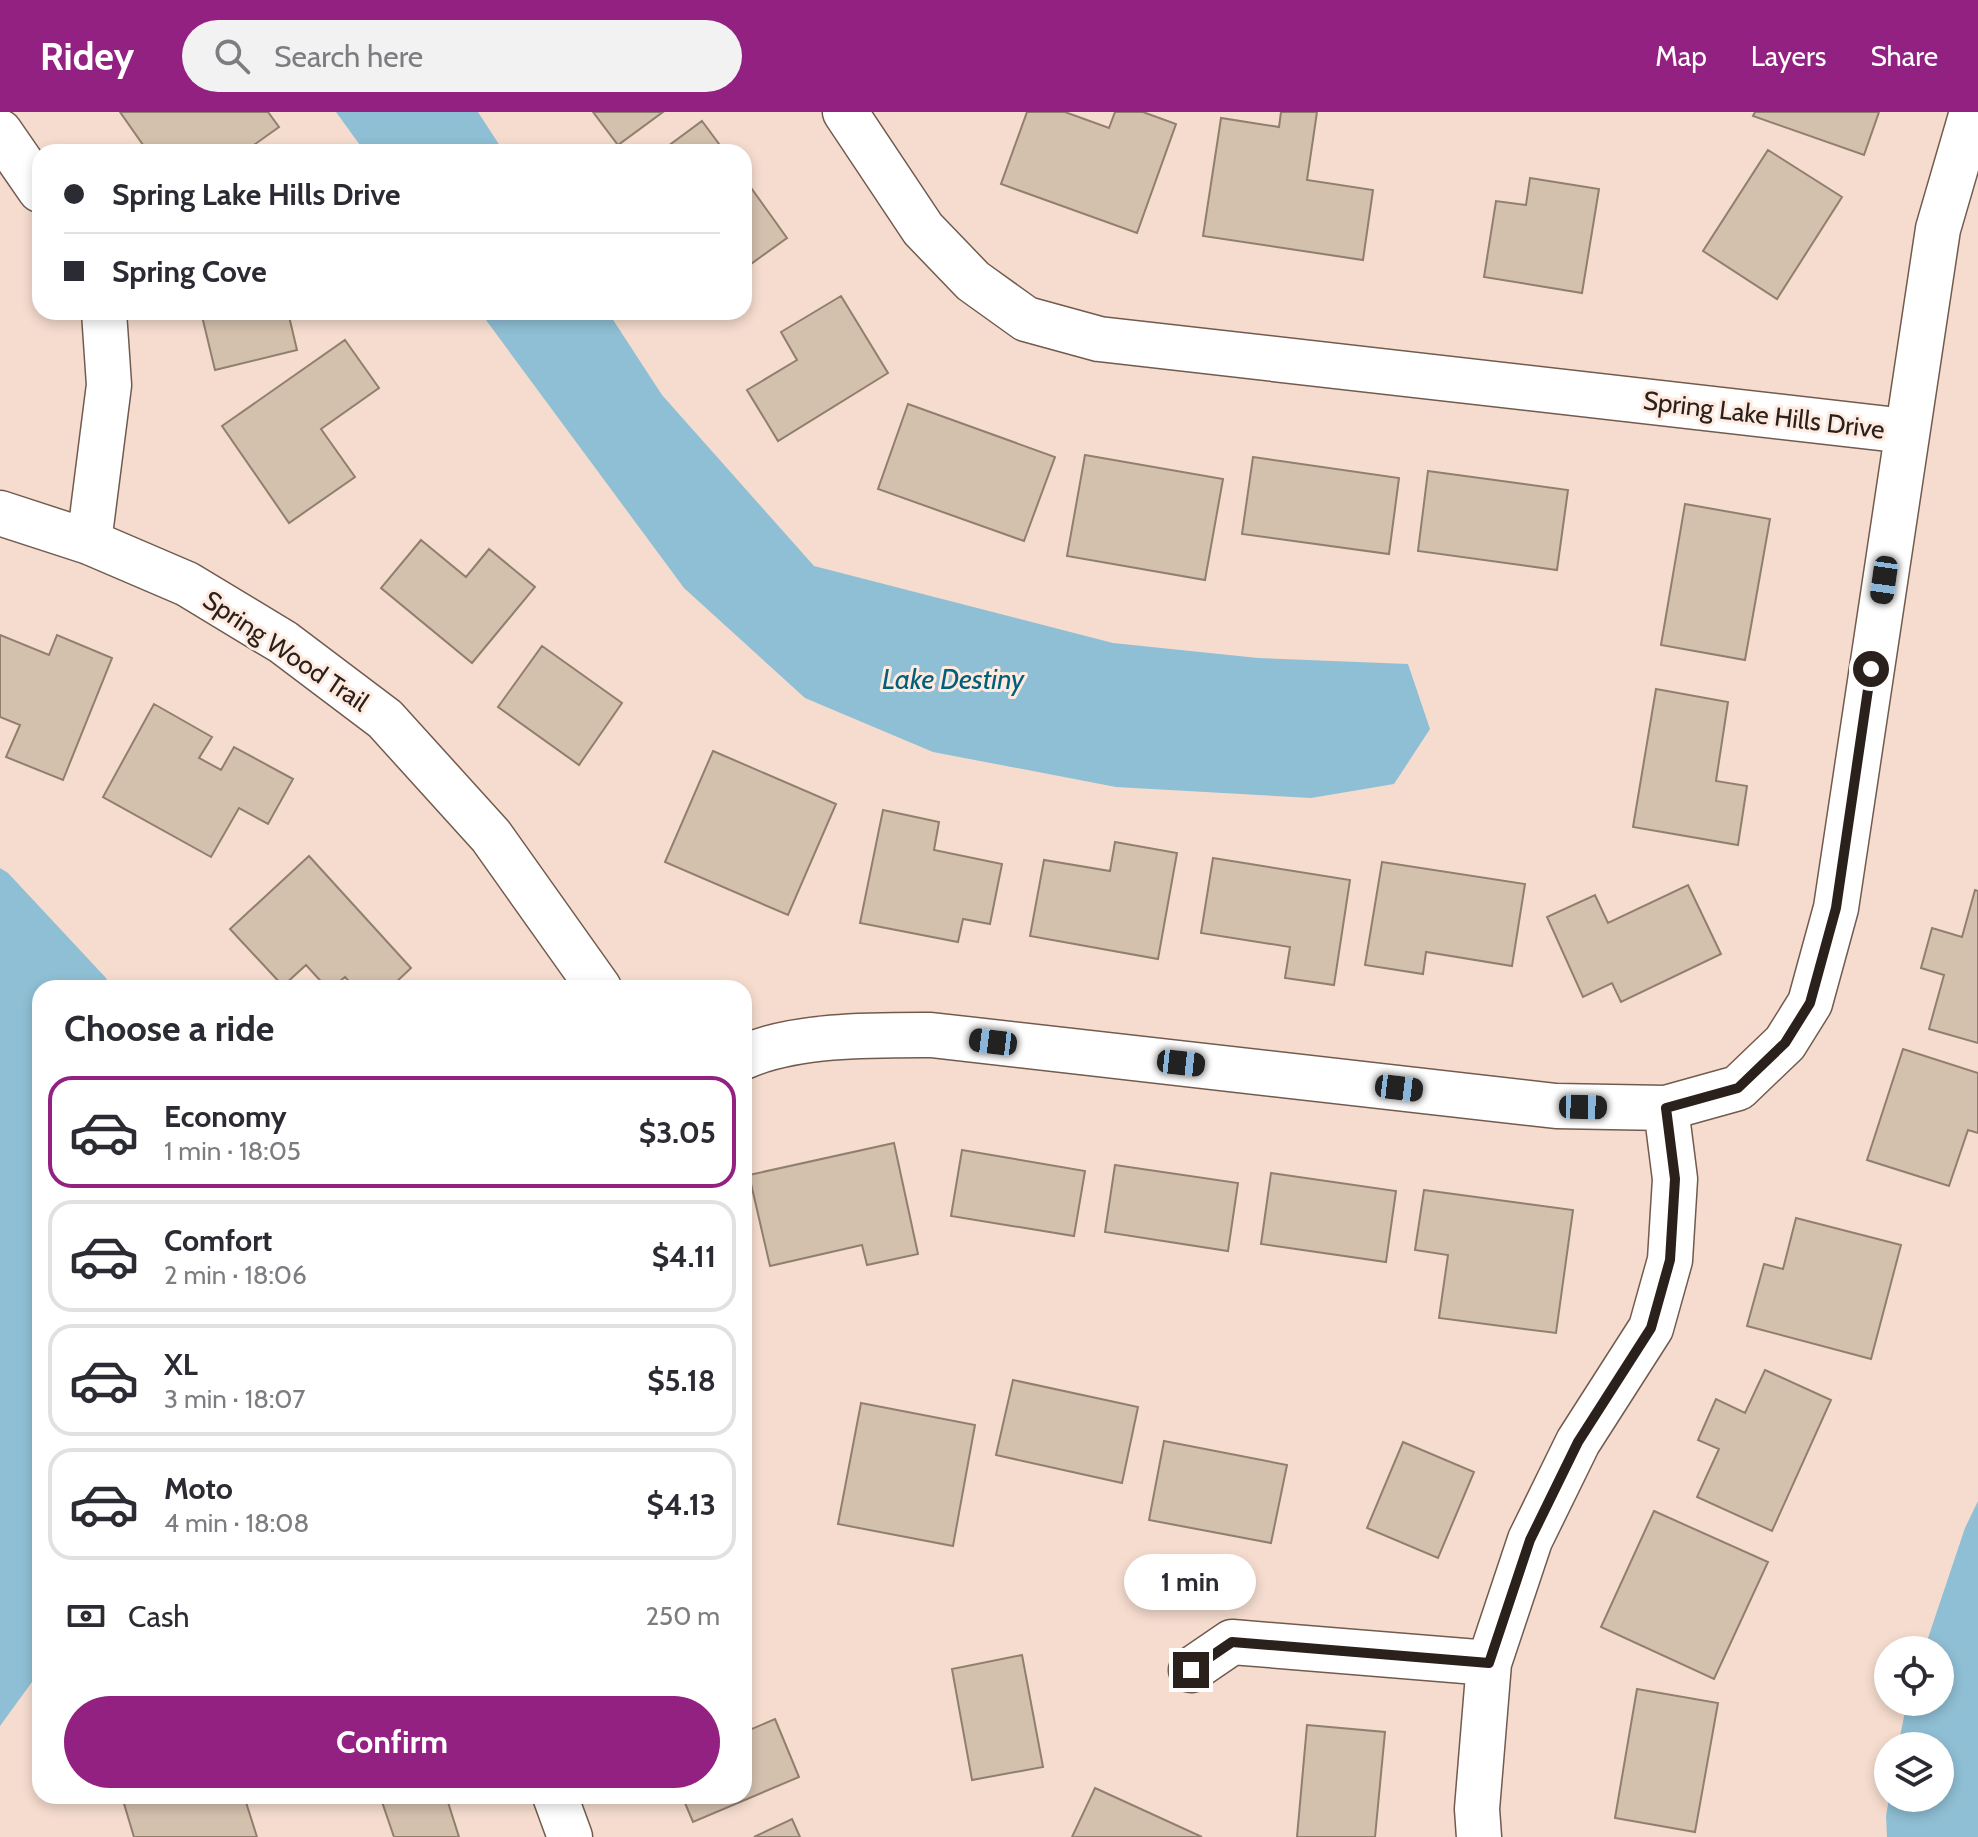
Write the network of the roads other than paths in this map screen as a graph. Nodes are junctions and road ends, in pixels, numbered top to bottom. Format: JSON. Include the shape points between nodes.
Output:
{"nodes":[{"id":1,"x":845,"y":112,"type":"edge"},
{"id":2,"x":1972,"y":112,"type":"edge"},
{"id":3,"x":0,"y":132,"type":"edge"},
{"id":4,"x":32,"y":178,"type":"edge"},
{"id":5,"x":105,"y":320,"type":"edge"},
{"id":6,"x":1906,"y":431,"type":"junction"},
{"id":7,"x":0,"y":513,"type":"edge"},
{"id":8,"x":89,"y":542,"type":"junction"},
{"id":9,"x":593,"y":980,"type":"edge"},
{"id":10,"x":752,"y":1053,"type":"edge"},
{"id":11,"x":1666,"y":1108,"type":"junction"},
{"id":12,"x":1489,"y":1663,"type":"junction"},
{"id":13,"x":1191,"y":1670,"type":"dead end"},
{"id":14,"x":558,"y":1804,"type":"edge"},
{"id":15,"x":570,"y":1837,"type":"edge"},
{"id":16,"x":1479,"y":1837,"type":"edge"}],
"edges":[{"from":1,"to":6,"type":"street","name":"Spring Lake Hills Drive","via":[[923,229],[973,281],[1026,319],[1099,339]]},
{"from":2,"to":6,"type":"street","via":[[1938,229]]},
{"from":3,"to":4,"type":"street"},
{"from":5,"to":8,"type":"street","via":[[109,385]]},
{"from":6,"to":11,"type":"street","name":"Spring Lake Hills Drive","via":[[1836,908],[1810,1003],[1785,1043],[1738,1088]]},
{"from":7,"to":8,"type":"street","name":"Spring Wood Trail"},
{"from":8,"to":9,"type":"street","name":"Spring Wood Trail","via":[[187,584],[283,642],[385,719],[491,836]]},
{"from":10,"to":11,"type":"street","name":"Spring Lake Hills Drive","via":[[842,1036],[931,1035],[1556,1106]]},
{"from":11,"to":12,"type":"street","via":[[1675,1179],[1670,1260],[1651,1328],[1578,1442],[1550,1498],[1530,1540]]},
{"from":12,"to":13,"type":"street","via":[[1232,1642]]},
{"from":12,"to":16,"type":"street"},
{"from":14,"to":15,"type":"street"}]}
